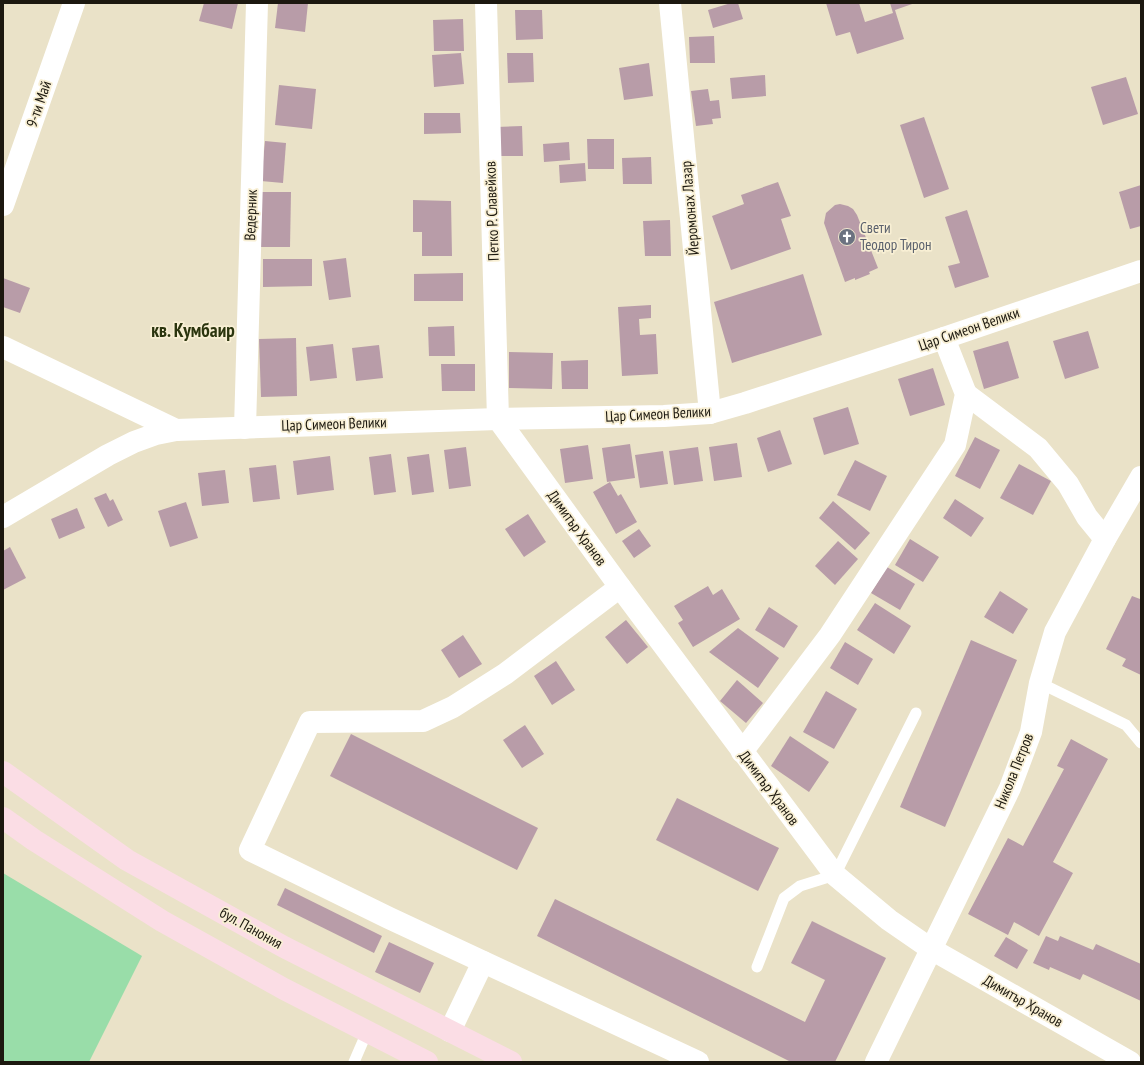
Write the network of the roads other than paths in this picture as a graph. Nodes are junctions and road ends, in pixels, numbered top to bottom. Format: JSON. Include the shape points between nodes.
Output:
{"nodes":[{"id":1,"x":74,"y":3,"type":"edge"},
{"id":2,"x":257,"y":3,"type":"edge"},
{"id":3,"x":483,"y":3,"type":"edge"},
{"id":4,"x":670,"y":3,"type":"edge"},
{"id":5,"x":3,"y":205,"type":"edge"},
{"id":6,"x":1141,"y":271,"type":"edge"},
{"id":7,"x":944,"y":338,"type":"junction"},
{"id":8,"x":3,"y":347,"type":"edge"},
{"id":9,"x":966,"y":394,"type":"junction"},
{"id":10,"x":710,"y":413,"type":"junction"},
{"id":11,"x":498,"y":419,"type":"junction"},
{"id":12,"x":245,"y":428,"type":"junction"},
{"id":13,"x":176,"y":430,"type":"junction"},
{"id":14,"x":1141,"y":477,"type":"edge"},
{"id":15,"x":1131,"y":513,"type":"edge"},
{"id":16,"x":3,"y":517,"type":"edge"},
{"id":17,"x":1105,"y":538,"type":"junction"},
{"id":18,"x":620,"y":587,"type":"junction"},
{"id":19,"x":1040,"y":683,"type":"junction"},
{"id":20,"x":916,"y":713,"type":"dead end"},
{"id":21,"x":1141,"y":743,"type":"edge"},
{"id":22,"x":742,"y":752,"type":"junction"},
{"id":23,"x":3,"y":772,"type":"edge"},
{"id":24,"x":3,"y":818,"type":"edge"},
{"id":25,"x":835,"y":875,"type":"junction"},
{"id":26,"x":931,"y":949,"type":"junction"},
{"id":27,"x":483,"y":962,"type":"junction"},
{"id":28,"x":757,"y":967,"type":"dead end"},
{"id":29,"x":450,"y":1031,"type":"junction"},
{"id":30,"x":367,"y":1032,"type":"junction"},
{"id":31,"x":354,"y":1062,"type":"edge"},
{"id":32,"x":427,"y":1062,"type":"edge"},
{"id":33,"x":511,"y":1062,"type":"edge"},
{"id":34,"x":698,"y":1062,"type":"edge"},
{"id":35,"x":876,"y":1062,"type":"edge"},
{"id":36,"x":1130,"y":1062,"type":"edge"}],
"edges":[{"from":1,"to":5,"type":"street","name":"9-ти Май"},
{"from":2,"to":12,"type":"street","name":"Ведерник"},
{"from":3,"to":11,"type":"street","name":"Петко Р. Славейков"},
{"from":4,"to":10,"type":"street","name":"Йеромонах Лазар"},
{"from":6,"to":7,"type":"street","name":"Цар Симеон Велики"},
{"from":7,"to":9,"type":"street"},
{"from":7,"to":10,"type":"street","name":"Цар Симеон Велики"},
{"from":8,"to":13,"type":"street","name":"Цар Симеон Велики"},
{"from":9,"to":17,"type":"street","via":[[1038,448],[1068,484],[1087,517]]},
{"from":9,"to":22,"type":"street","via":[[955,445],[830,635]]},
{"from":10,"to":11,"type":"street","name":"Цар Симеон Велики"},
{"from":11,"to":12,"type":"street","name":"Цар Симеон Велики"},
{"from":11,"to":18,"type":"street","name":"Димитър Хранов"},
{"from":12,"to":13,"type":"street","name":"Цар Симеон Велики"},
{"from":13,"to":16,"type":"street","name":"Цар Симеон Велики","via":[[156,434],[114,452]]},
{"from":14,"to":15,"type":"street","name":"Никола Петров"},
{"from":15,"to":17,"type":"street","name":"Никола Петров"},
{"from":17,"to":19,"type":"street","name":"Никола Петров","via":[[1055,632]]},
{"from":18,"to":22,"type":"street","name":"Димитър Хранов"},
{"from":18,"to":27,"type":"street","via":[[505,674],[453,707],[423,721],[310,722],[250,850]]},
{"from":19,"to":21,"type":"lane","via":[[1126,725]]},
{"from":19,"to":26,"type":"street","name":"Никола Петров","via":[[1031,732],[1010,788]]},
{"from":20,"to":25,"type":"lane"},
{"from":22,"to":25,"type":"street","name":"Димитър Хранов"},
{"from":23,"to":29,"type":"main road","name":"бул. Панония","via":[[127,860],[284,946]]},
{"from":24,"to":30,"type":"main road","via":[[162,921]]},
{"from":25,"to":26,"type":"street","name":"Димитър Хранов","via":[[889,920]]},
{"from":25,"to":28,"type":"lane","via":[[800,886],[784,898]]},
{"from":26,"to":35,"type":"street","name":"Никола Петров"},
{"from":26,"to":36,"type":"street","name":"Димитър Хранов"},
{"from":27,"to":29,"type":"street"},
{"from":27,"to":34,"type":"street"},
{"from":29,"to":33,"type":"main road","name":"бул. Панония"},
{"from":30,"to":31,"type":"lane"},
{"from":30,"to":32,"type":"main road"}]}
